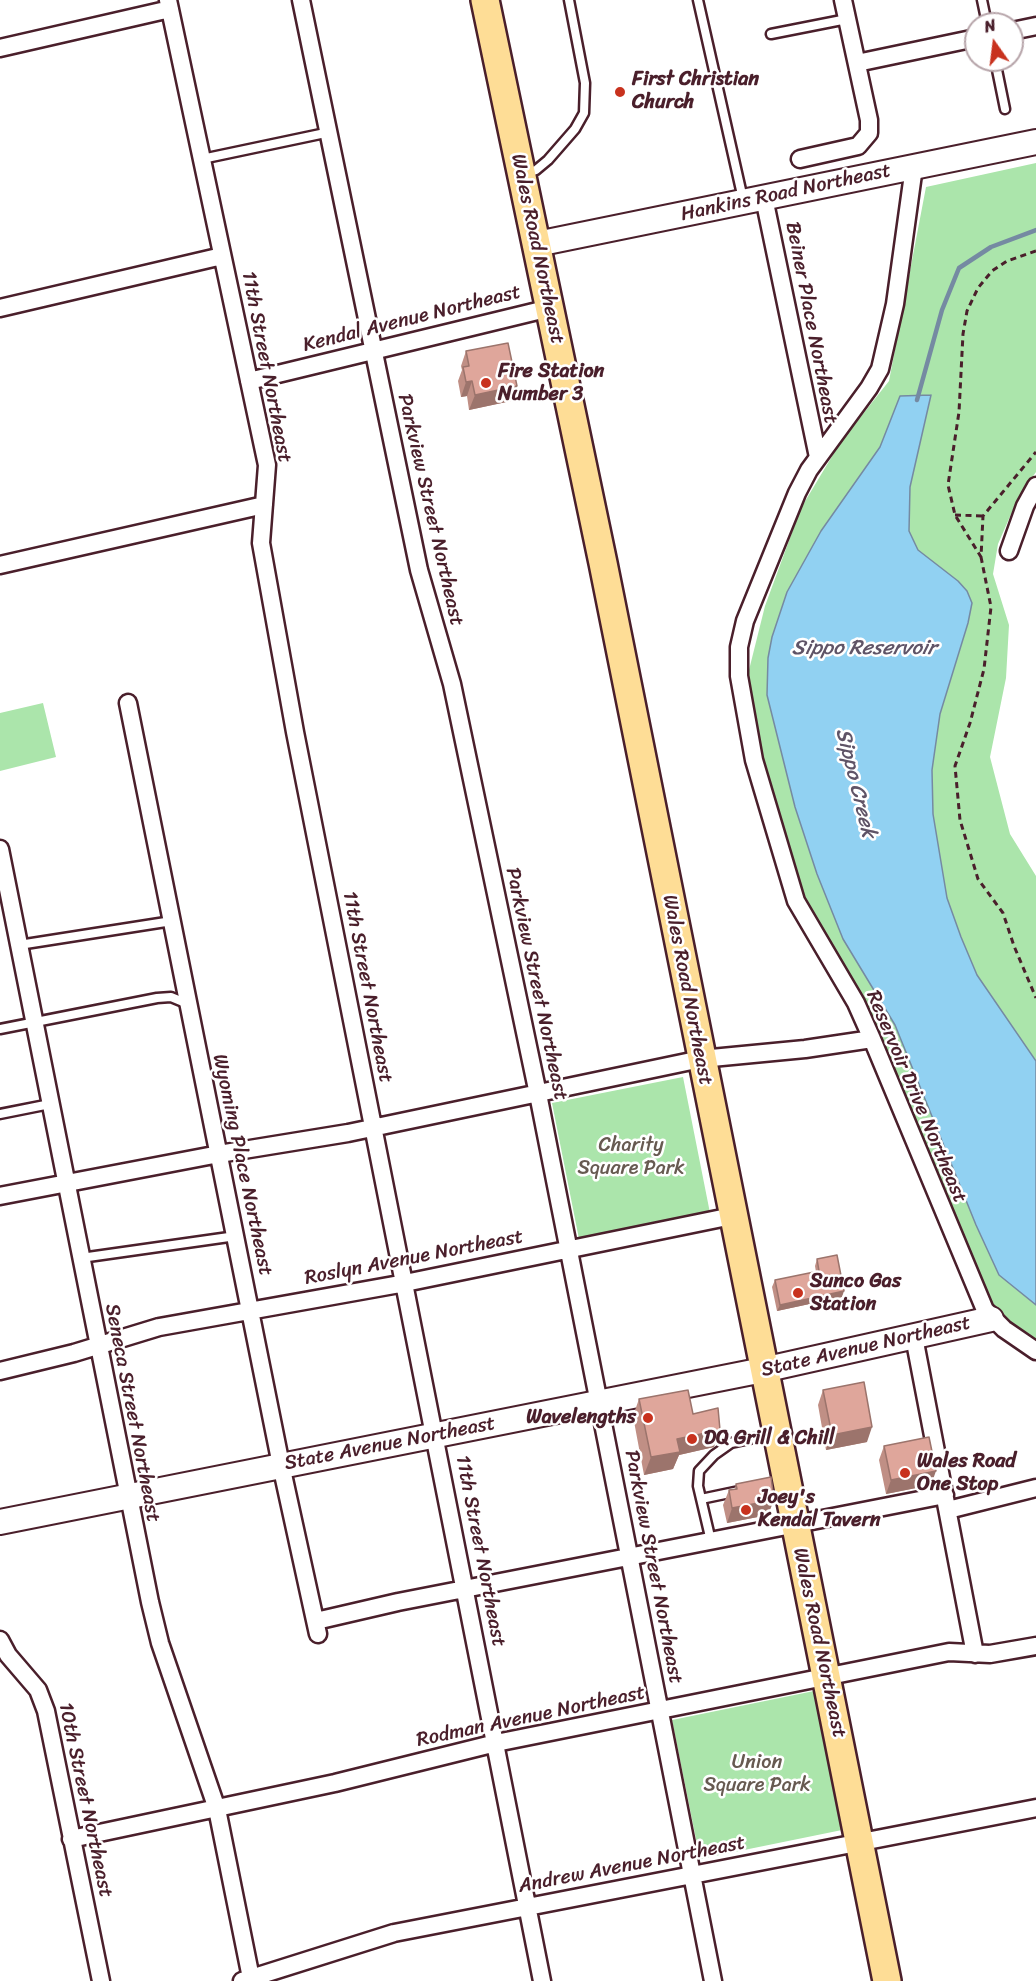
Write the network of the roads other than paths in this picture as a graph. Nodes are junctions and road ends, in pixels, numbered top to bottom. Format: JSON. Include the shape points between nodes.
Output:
{"nodes":[{"id":1,"x":301,"y":0,"type":"edge"},
{"id":2,"x":569,"y":0,"type":"edge"},
{"id":3,"x":698,"y":0,"type":"edge"},
{"id":4,"x":843,"y":0,"type":"edge"},
{"id":5,"x":487,"y":1,"type":"edge"},
{"id":6,"x":169,"y":4,"type":"edge"},
{"id":7,"x":847,"y":19,"type":"junction"},
{"id":8,"x":771,"y":34,"type":"dead end"},
{"id":9,"x":964,"y":41,"type":"edge"},
{"id":10,"x":0,"y":48,"type":"edge"},
{"id":11,"x":857,"y":63,"type":"junction"},
{"id":12,"x":997,"y":72,"type":"edge"},
{"id":13,"x":1005,"y":109,"type":"dead end"},
{"id":14,"x":330,"y":132,"type":"junction"},
{"id":15,"x":1036,"y":142,"type":"edge"},
{"id":16,"x":202,"y":159,"type":"junction"},
{"id":17,"x":800,"y":159,"type":"dead end"},
{"id":18,"x":914,"y":167,"type":"junction"},
{"id":19,"x":522,"y":175,"type":"junction"},
{"id":20,"x":754,"y":200,"type":"junction"},
{"id":21,"x":537,"y":244,"type":"junction"},
{"id":22,"x":222,"y":256,"type":"junction"},
{"id":23,"x":0,"y":308,"type":"edge"},
{"id":24,"x":550,"y":308,"type":"junction"},
{"id":25,"x":374,"y":350,"type":"junction"},
{"id":26,"x":249,"y":381,"type":"junction"},
{"id":27,"x":818,"y":457,"type":"junction"},
{"id":28,"x":1036,"y":486,"type":"edge"},
{"id":29,"x":264,"y":505,"type":"junction"},
{"id":30,"x":1009,"y":551,"type":"dead end"},
{"id":31,"x":0,"y":565,"type":"edge"},
{"id":32,"x":128,"y":703,"type":"dead end"},
{"id":33,"x":0,"y":849,"type":"edge"},
{"id":34,"x":172,"y":921,"type":"junction"},
{"id":35,"x":18,"y":945,"type":"junction"},
{"id":36,"x":188,"y":1004,"type":"junction"},
{"id":37,"x":33,"y":1022,"type":"junction"},
{"id":38,"x":0,"y":1029,"type":"edge"},
{"id":39,"x":872,"y":1039,"type":"junction"},
{"id":40,"x":701,"y":1059,"type":"junction"},
{"id":41,"x":538,"y":1094,"type":"junction"},
{"id":42,"x":50,"y":1104,"type":"junction"},
{"id":43,"x":0,"y":1114,"type":"edge"},
{"id":44,"x":374,"y":1127,"type":"junction"},
{"id":45,"x":219,"y":1154,"type":"junction"},
{"id":46,"x":65,"y":1183,"type":"junction"},
{"id":47,"x":0,"y":1196,"type":"edge"},
{"id":48,"x":732,"y":1216,"type":"junction"},
{"id":49,"x":236,"y":1236,"type":"junction"},
{"id":50,"x":568,"y":1249,"type":"junction"},
{"id":51,"x":80,"y":1258,"type":"junction"},
{"id":52,"x":405,"y":1283,"type":"junction"},
{"id":53,"x":251,"y":1311,"type":"junction"},
{"id":54,"x":991,"y":1319,"type":"junction"},
{"id":55,"x":914,"y":1337,"type":"junction"},
{"id":56,"x":98,"y":1345,"type":"junction"},
{"id":57,"x":1036,"y":1351,"type":"edge"},
{"id":58,"x":763,"y":1370,"type":"junction"},
{"id":59,"x":0,"y":1371,"type":"edge"},
{"id":60,"x":599,"y":1402,"type":"junction"},
{"id":61,"x":777,"y":1433,"type":"junction"},
{"id":62,"x":436,"y":1436,"type":"junction"},
{"id":63,"x":281,"y":1465,"type":"junction"},
{"id":64,"x":1036,"y":1488,"type":"edge"},
{"id":65,"x":746,"y":1489,"type":"edge"},
{"id":66,"x":127,"y":1496,"type":"junction"},
{"id":67,"x":701,"y":1499,"type":"junction"},
{"id":68,"x":946,"y":1503,"type":"junction"},
{"id":69,"x":0,"y":1522,"type":"edge"},
{"id":70,"x":794,"y":1522,"type":"junction"},
{"id":71,"x":711,"y":1541,"type":"junction"},
{"id":72,"x":630,"y":1557,"type":"junction"},
{"id":73,"x":465,"y":1589,"type":"junction"},
{"id":74,"x":0,"y":1640,"type":"edge"},
{"id":75,"x":1036,"y":1646,"type":"edge"},
{"id":76,"x":975,"y":1654,"type":"junction"},
{"id":77,"x":826,"y":1678,"type":"junction"},
{"id":78,"x":660,"y":1711,"type":"junction"},
{"id":79,"x":496,"y":1743,"type":"junction"},
{"id":80,"x":217,"y":1809,"type":"junction"},
{"id":81,"x":1036,"y":1809,"type":"edge"},
{"id":82,"x":71,"y":1839,"type":"junction"},
{"id":83,"x":860,"y":1842,"type":"junction"},
{"id":84,"x":693,"y":1874,"type":"junction"},
{"id":85,"x":528,"y":1907,"type":"junction"},
{"id":86,"x":246,"y":1979,"type":"edge"},
{"id":87,"x":101,"y":1981,"type":"edge"},
{"id":88,"x":542,"y":1981,"type":"edge"},
{"id":89,"x":713,"y":1981,"type":"edge"},
{"id":90,"x":887,"y":1981,"type":"edge"}],
"edges":[{"from":1,"to":14,"type":"street","name":"Parkview Street Northeast"},
{"from":2,"to":19,"type":"lane","via":[[585,83],[584,112],[548,160]]},
{"from":3,"to":20,"type":"lane"},
{"from":4,"to":7,"type":"street"},
{"from":5,"to":19,"type":"main road","name":"Wales Road Northeast"},
{"from":6,"to":10,"type":"street"},
{"from":6,"to":16,"type":"street","name":"11th Street Northeast"},
{"from":7,"to":8,"type":"lane"},
{"from":7,"to":11,"type":"street"},
{"from":9,"to":11,"type":"street"},
{"from":11,"to":17,"type":"street","via":[[869,120],[867,138],[856,146]]},
{"from":12,"to":13,"type":"lane"},
{"from":14,"to":16,"type":"lane"},
{"from":14,"to":25,"type":"street","name":"Parkview Street Northeast"},
{"from":15,"to":18,"type":"street","name":"Hankins Road Northeast"},
{"from":16,"to":22,"type":"street","name":"11th Street Northeast"},
{"from":18,"to":20,"type":"street","name":"Hankins Road Northeast"},
{"from":18,"to":27,"type":"street","name":"Reservoir Drive Northeast","via":[[895,304],[880,369]]},
{"from":19,"to":21,"type":"main road","name":"Wales Road Northeast"},
{"from":20,"to":21,"type":"street","name":"Hankins Road Northeast"},
{"from":20,"to":27,"type":"street","name":"Beiner Place Northeast"},
{"from":21,"to":24,"type":"main road","name":"Wales Road Northeast"},
{"from":22,"to":23,"type":"street"},
{"from":22,"to":26,"type":"street","name":"11th Street Northeast"},
{"from":24,"to":25,"type":"street","name":"Kendal Avenue Northeast"},
{"from":24,"to":40,"type":"main road","name":"Wales Road Northeast"},
{"from":25,"to":26,"type":"street","name":"Kendal Avenue Northeast"},
{"from":25,"to":41,"type":"street","name":"Parkview Street Northeast","via":[[419,570],[452,684]]},
{"from":26,"to":29,"type":"street","name":"11th Street Northeast","via":[[267,465]]},
{"from":27,"to":39,"type":"street","name":"Reservoir Drive Northeast","via":[[797,493],[745,621],[739,647],[739,676],[754,760],[796,901]]},
{"from":28,"to":30,"type":"street"},
{"from":29,"to":31,"type":"street"},
{"from":29,"to":44,"type":"street","name":"11th Street Northeast","via":[[263,566]]},
{"from":32,"to":34,"type":"street","name":"Wyoming Place Northeast"},
{"from":33,"to":35,"type":"street","name":"Seneca Street Northeast"},
{"from":34,"to":35,"type":"lane"},
{"from":34,"to":36,"type":"street","name":"Wyoming Place Northeast"},
{"from":35,"to":37,"type":"street","name":"Seneca Street Northeast"},
{"from":36,"to":37,"type":"lane","via":[[171,997],[157,998]]},
{"from":36,"to":45,"type":"street","name":"Wyoming Place Northeast"},
{"from":37,"to":38,"type":"lane"},
{"from":37,"to":42,"type":"street","name":"Seneca Street Northeast"},
{"from":39,"to":40,"type":"street"},
{"from":39,"to":54,"type":"street","name":"Reservoir Drive Northeast","via":[[973,1286]]},
{"from":40,"to":41,"type":"street"},
{"from":40,"to":48,"type":"main road","name":"Wales Road Northeast"},
{"from":41,"to":44,"type":"street"},
{"from":41,"to":50,"type":"street","name":"Parkview Street Northeast"},
{"from":42,"to":43,"type":"lane"},
{"from":42,"to":46,"type":"street","name":"Seneca Street Northeast"},
{"from":44,"to":45,"type":"street"},
{"from":44,"to":52,"type":"street","name":"11th Street Northeast"},
{"from":45,"to":46,"type":"street"},
{"from":45,"to":49,"type":"street","name":"Wyoming Place Northeast"},
{"from":46,"to":47,"type":"street"},
{"from":46,"to":51,"type":"street","name":"Seneca Street Northeast"},
{"from":48,"to":50,"type":"street","name":"Roslyn Avenue Northeast"},
{"from":48,"to":58,"type":"main road","name":"Wales Road Northeast"},
{"from":49,"to":51,"type":"lane"},
{"from":49,"to":53,"type":"street","name":"Wyoming Place Northeast"},
{"from":50,"to":52,"type":"street","name":"Roslyn Avenue Northeast"},
{"from":50,"to":60,"type":"street","name":"Parkview Street Northeast"},
{"from":51,"to":56,"type":"street","name":"Seneca Street Northeast"},
{"from":52,"to":53,"type":"street","name":"Roslyn Avenue Northeast"},
{"from":52,"to":62,"type":"street","name":"11th Street Northeast"},
{"from":53,"to":56,"type":"street","name":"Roslyn Avenue Northeast","via":[[159,1327]]},
{"from":53,"to":63,"type":"street","name":"Wyoming Place Northeast"},
{"from":54,"to":55,"type":"street","name":"State Avenue Northeast"},
{"from":54,"to":57,"type":"street","name":"Reservoir Drive Northeast"},
{"from":55,"to":58,"type":"street","name":"State Avenue Northeast"},
{"from":55,"to":68,"type":"street"},
{"from":56,"to":59,"type":"street","name":"Roslyn Avenue Northeast"},
{"from":56,"to":66,"type":"street","name":"Seneca Street Northeast"},
{"from":58,"to":60,"type":"street","name":"State Avenue Northeast"},
{"from":58,"to":61,"type":"main road","name":"Wales Road Northeast"},
{"from":60,"to":62,"type":"street","name":"State Avenue Northeast"},
{"from":60,"to":72,"type":"street","name":"Parkview Street Northeast"},
{"from":61,"to":67,"type":"lane","via":[[731,1443],[714,1455],[699,1471]]},
{"from":61,"to":70,"type":"main road","name":"Wales Road Northeast","via":[[781,1481]]},
{"from":62,"to":63,"type":"street","name":"State Avenue Northeast"},
{"from":62,"to":73,"type":"street","name":"11th Street Northeast"},
{"from":63,"to":66,"type":"street","name":"State Avenue Northeast"},
{"from":63,"to":73,"type":"street","name":"Wyoming Place Northeast","via":[[317,1628]]},
{"from":64,"to":68,"type":"street"},
{"from":65,"to":67,"type":"lane"},
{"from":66,"to":69,"type":"street","name":"State Avenue Northeast"},
{"from":66,"to":80,"type":"street","name":"Seneca Street Northeast","via":[[160,1643]]},
{"from":67,"to":71,"type":"lane"},
{"from":68,"to":70,"type":"street"},
{"from":68,"to":76,"type":"street"},
{"from":70,"to":71,"type":"street"},
{"from":70,"to":77,"type":"main road","name":"Wales Road Northeast"},
{"from":71,"to":72,"type":"street"},
{"from":72,"to":73,"type":"street"},
{"from":72,"to":78,"type":"street","name":"Parkview Street Northeast"},
{"from":73,"to":79,"type":"street","name":"11th Street Northeast"},
{"from":74,"to":82,"type":"street","name":"10th Street Northeast","via":[[43,1700]]},
{"from":75,"to":76,"type":"street","name":"Rodman Avenue Northeast"},
{"from":76,"to":77,"type":"street","name":"Rodman Avenue Northeast","via":[[949,1652]]},
{"from":77,"to":78,"type":"street","name":"Rodman Avenue Northeast"},
{"from":77,"to":83,"type":"main road","name":"Wales Road Northeast"},
{"from":78,"to":79,"type":"street","name":"Rodman Avenue Northeast"},
{"from":78,"to":84,"type":"street","name":"Parkview Street Northeast"},
{"from":79,"to":80,"type":"street","name":"Rodman Avenue Northeast"},
{"from":79,"to":85,"type":"street","name":"11th Street Northeast"},
{"from":80,"to":82,"type":"street","name":"Rodman Avenue Northeast"},
{"from":80,"to":86,"type":"street","name":"Seneca Street Northeast"},
{"from":81,"to":83,"type":"street","name":"Andrew Avenue Northeast"},
{"from":82,"to":87,"type":"street","name":"10th Street Northeast"},
{"from":83,"to":84,"type":"street","name":"Andrew Avenue Northeast"},
{"from":83,"to":90,"type":"main road","name":"Wales Road Northeast"},
{"from":84,"to":85,"type":"street","name":"Andrew Avenue Northeast"},
{"from":84,"to":89,"type":"street","name":"Parkview Street Northeast"},
{"from":85,"to":86,"type":"street","name":"Andrew Avenue Northeast","via":[[394,1933]]},
{"from":85,"to":88,"type":"street","name":"11th Street Northeast"}]}
